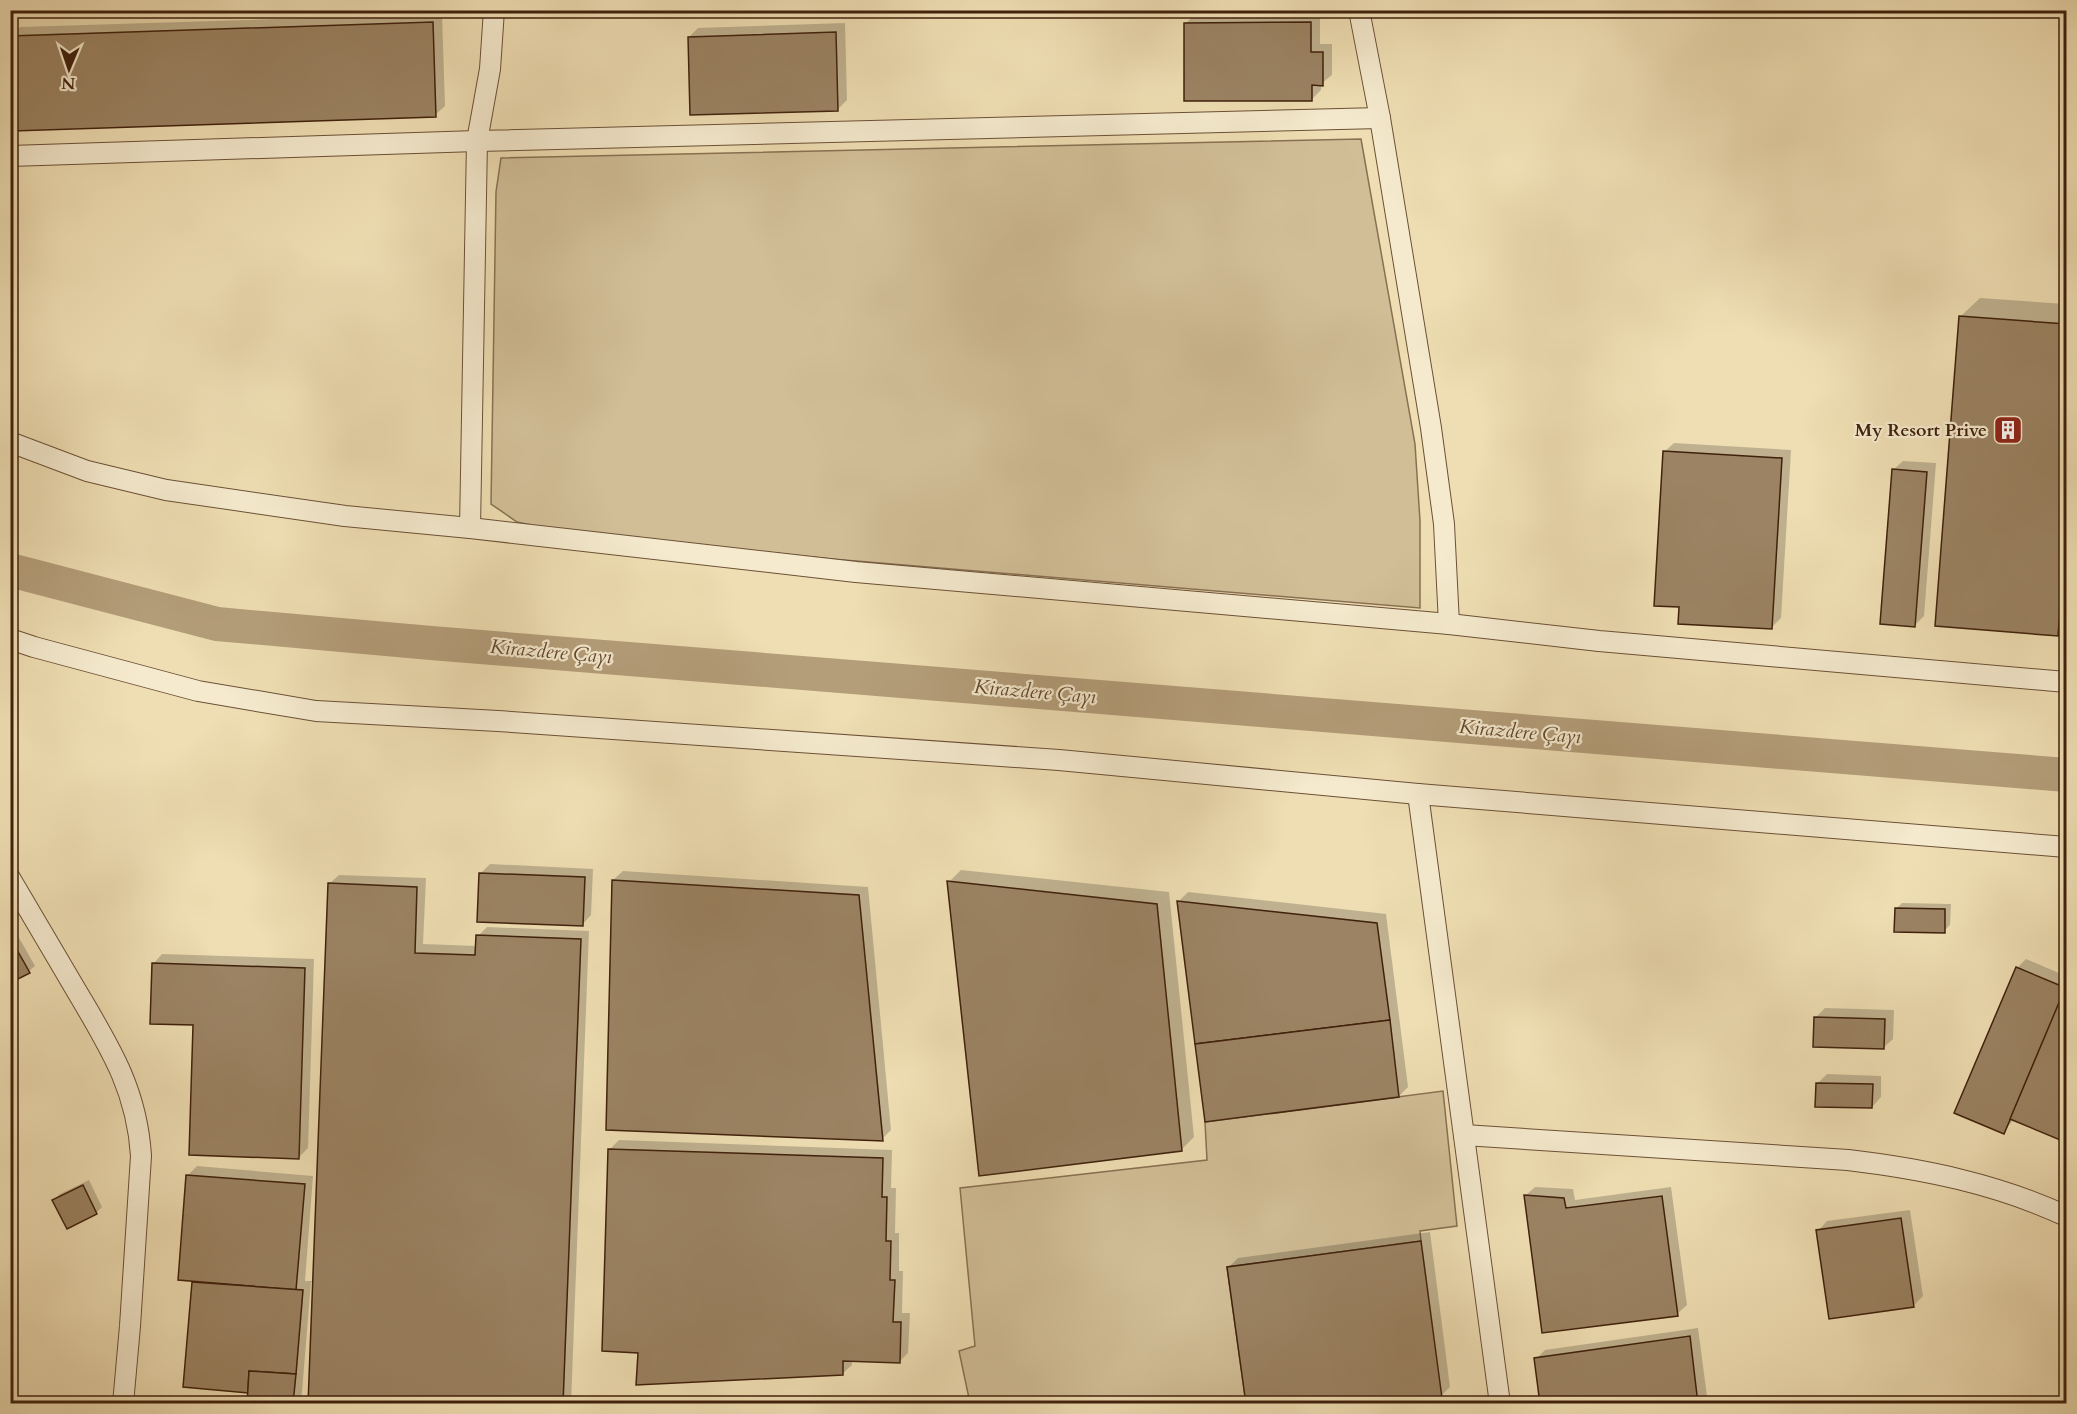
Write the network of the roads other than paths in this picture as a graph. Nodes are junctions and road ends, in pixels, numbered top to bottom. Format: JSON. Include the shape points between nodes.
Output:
{"nodes":[{"id":1,"x":494,"y":10,"type":"edge"},
{"id":2,"x":1359,"y":10,"type":"edge"},
{"id":3,"x":1380,"y":118,"type":"junction"},
{"id":4,"x":477,"y":141,"type":"junction"},
{"id":5,"x":10,"y":156,"type":"edge"},
{"id":6,"x":10,"y":442,"type":"edge"},
{"id":7,"x":470,"y":528,"type":"junction"},
{"id":8,"x":1449,"y":624,"type":"junction"},
{"id":9,"x":10,"y":639,"type":"edge"},
{"id":10,"x":2067,"y":682,"type":"edge"},
{"id":11,"x":1418,"y":794,"type":"junction"},
{"id":12,"x":2067,"y":847,"type":"edge"},
{"id":13,"x":10,"y":878,"type":"edge"},
{"id":14,"x":1464,"y":1135,"type":"junction"},
{"id":15,"x":2067,"y":1216,"type":"edge"},
{"id":16,"x":123,"y":1404,"type":"edge"},
{"id":17,"x":1500,"y":1404,"type":"edge"}],
"edges":[{"from":1,"to":4,"type":"street","via":[[490,69]]},
{"from":2,"to":3,"type":"street"},
{"from":3,"to":4,"type":"street"},
{"from":3,"to":8,"type":"street","via":[[1431,428],[1444,524]]},
{"from":4,"to":5,"type":"street"},
{"from":4,"to":7,"type":"street"},
{"from":6,"to":7,"type":"street","via":[[87,471],[166,490],[345,516]]},
{"from":7,"to":8,"type":"street","via":[[856,572]]},
{"from":8,"to":10,"type":"street"},
{"from":9,"to":11,"type":"street","via":[[198,691],[316,711],[1059,760]]},
{"from":11,"to":12,"type":"street"},
{"from":11,"to":14,"type":"street"},
{"from":13,"to":16,"type":"street","via":[[110,1048],[126,1081],[139,1132],[141,1156]]},
{"from":14,"to":15,"type":"street","via":[[1903,1166],[1967,1180]]},
{"from":14,"to":17,"type":"street"}]}
